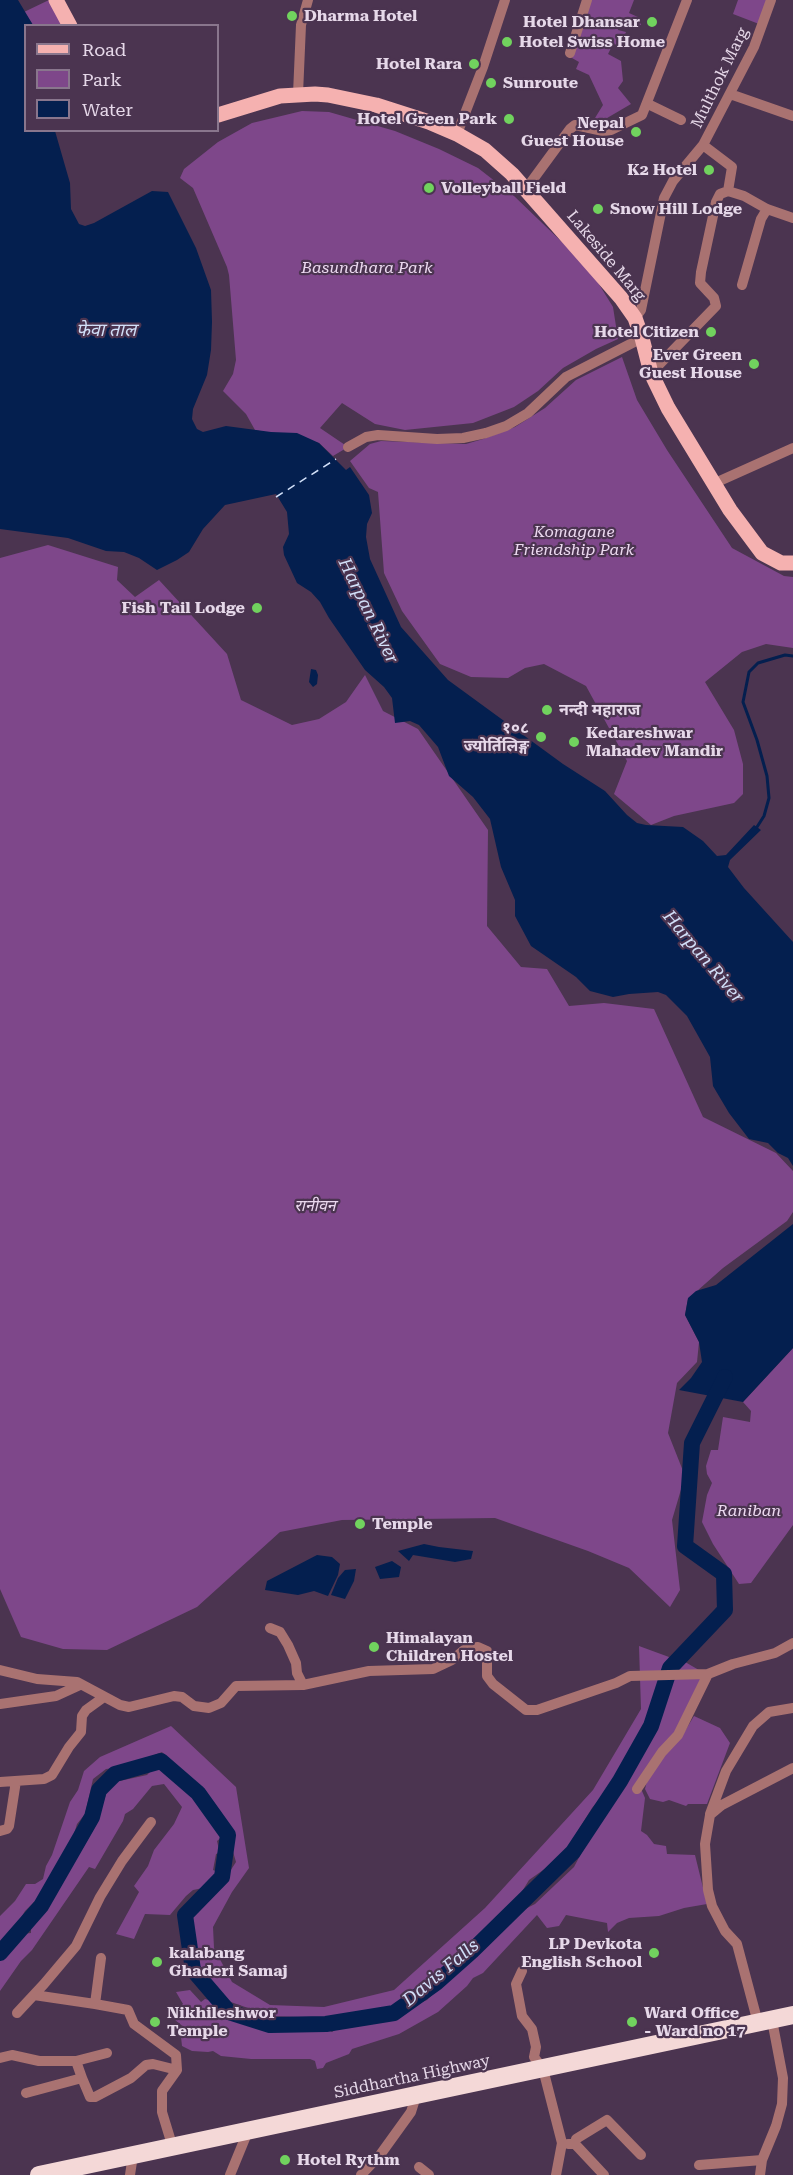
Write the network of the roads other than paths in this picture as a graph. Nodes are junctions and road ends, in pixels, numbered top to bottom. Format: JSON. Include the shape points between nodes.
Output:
{"nodes":[{"id":1,"x":56,"y":0,"type":"edge"},
{"id":2,"x":308,"y":0,"type":"edge"},
{"id":3,"x":505,"y":0,"type":"edge"},
{"id":4,"x":587,"y":0,"type":"edge"},
{"id":5,"x":687,"y":0,"type":"edge"},
{"id":6,"x":771,"y":0,"type":"edge"},
{"id":7,"x":69,"y":24,"type":"edge"},
{"id":8,"x":570,"y":53,"type":"dead end"},
{"id":9,"x":298,"y":94,"type":"junction"},
{"id":10,"x":730,"y":94,"type":"junction"},
{"id":11,"x":648,"y":104,"type":"junction"},
{"id":12,"x":219,"y":115,"type":"edge"},
{"id":13,"x":793,"y":116,"type":"edge"},
{"id":14,"x":681,"y":120,"type":"dead end"},
{"id":15,"x":457,"y":134,"type":"junction"},
{"id":16,"x":703,"y":145,"type":"junction"},
{"id":17,"x":526,"y":189,"type":"junction"},
{"id":18,"x":728,"y":191,"type":"junction"},
{"id":19,"x":767,"y":209,"type":"junction"},
{"id":20,"x":793,"y":218,"type":"edge"},
{"id":21,"x":742,"y":285,"type":"dead end"},
{"id":22,"x":635,"y":318,"type":"junction"},
{"id":23,"x":642,"y":338,"type":"junction"},
{"id":24,"x":651,"y":373,"type":"junction"},
{"id":25,"x":348,"y":447,"type":"dead end"},
{"id":26,"x":793,"y":448,"type":"edge"},
{"id":27,"x":715,"y":483,"type":"junction"},
{"id":28,"x":793,"y":563,"type":"edge"},
{"id":29,"x":270,"y":1628,"type":"dead end"},
{"id":30,"x":793,"y":1643,"type":"edge"},
{"id":31,"x":0,"y":1670,"type":"edge"},
{"id":32,"x":707,"y":1674,"type":"junction"},
{"id":33,"x":80,"y":1684,"type":"junction"},
{"id":34,"x":303,"y":1685,"type":"junction"},
{"id":35,"x":104,"y":1697,"type":"junction"},
{"id":36,"x":0,"y":1704,"type":"edge"},
{"id":37,"x":793,"y":1708,"type":"edge"},
{"id":38,"x":793,"y":1768,"type":"edge"},
{"id":39,"x":16,"y":1781,"type":"junction"},
{"id":40,"x":0,"y":1782,"type":"edge"},
{"id":41,"x":638,"y":1789,"type":"dead end"},
{"id":42,"x":710,"y":1815,"type":"junction"},
{"id":43,"x":151,"y":1822,"type":"dead end"},
{"id":44,"x":0,"y":1831,"type":"edge"},
{"id":45,"x":101,"y":1958,"type":"dead end"},
{"id":46,"x":522,"y":1971,"type":"dead end"},
{"id":47,"x":33,"y":1995,"type":"junction"},
{"id":48,"x":95,"y":2004,"type":"junction"},
{"id":49,"x":17,"y":2013,"type":"dead end"},
{"id":50,"x":793,"y":2015,"type":"edge"},
{"id":51,"x":765,"y":2021,"type":"junction"},
{"id":52,"x":107,"y":2053,"type":"dead end"},
{"id":53,"x":0,"y":2058,"type":"edge"},
{"id":54,"x":76,"y":2061,"type":"junction"},
{"id":55,"x":543,"y":2069,"type":"junction"},
{"id":56,"x":177,"y":2070,"type":"junction"},
{"id":57,"x":82,"y":2078,"type":"junction"},
{"id":58,"x":26,"y":2093,"type":"dead end"},
{"id":59,"x":416,"y":2096,"type":"junction"},
{"id":60,"x":248,"y":2131,"type":"junction"},
{"id":61,"x":562,"y":2143,"type":"junction"},
{"id":62,"x":575,"y":2144,"type":"junction"},
{"id":63,"x":173,"y":2148,"type":"junction"},
{"id":64,"x":133,"y":2155,"type":"junction"},
{"id":65,"x":641,"y":2156,"type":"dead end"},
{"id":66,"x":762,"y":2160,"type":"junction"},
{"id":67,"x":699,"y":2165,"type":"dead end"},
{"id":68,"x":419,"y":2167,"type":"dead end"},
{"id":69,"x":39,"y":2175,"type":"edge"},
{"id":70,"x":130,"y":2175,"type":"edge"},
{"id":71,"x":230,"y":2175,"type":"edge"},
{"id":72,"x":361,"y":2175,"type":"edge"},
{"id":73,"x":429,"y":2175,"type":"edge"},
{"id":74,"x":555,"y":2175,"type":"edge"},
{"id":75,"x":604,"y":2175,"type":"edge"},
{"id":76,"x":760,"y":2175,"type":"edge"}],
"edges":[{"from":1,"to":7,"type":"main road"},
{"from":2,"to":9,"type":"street","via":[[301,25]]},
{"from":3,"to":15,"type":"street"},
{"from":4,"to":8,"type":"street"},
{"from":5,"to":11,"type":"street"},
{"from":6,"to":10,"type":"street","name":"Multhok Marg","via":[[754,47]]},
{"from":9,"to":12,"type":"main road","name":"Lakeside Marg"},
{"from":9,"to":15,"type":"main road","name":"Lakeside Marg","via":[[321,94],[376,105]]},
{"from":10,"to":13,"type":"street"},
{"from":10,"to":16,"type":"street","name":"Multhok Marg"},
{"from":11,"to":14,"type":"street"},
{"from":11,"to":17,"type":"street","via":[[642,115],[612,130],[575,125]]},
{"from":15,"to":17,"type":"main road","name":"Lakeside Marg","via":[[485,150]]},
{"from":16,"to":18,"type":"street","name":"Multhok Marg","via":[[732,167]]},
{"from":16,"to":22,"type":"street","via":[[664,198],[642,310]]},
{"from":17,"to":22,"type":"main road","name":"Lakeside Marg","via":[[601,273]]},
{"from":18,"to":19,"type":"street"},
{"from":18,"to":24,"type":"street","via":[[720,194],[716,202],[701,272],[700,283],[716,306]]},
{"from":19,"to":20,"type":"street"},
{"from":19,"to":21,"type":"street"},
{"from":22,"to":23,"type":"main road","name":"Lakeside Marg"},
{"from":23,"to":24,"type":"main road","name":"Lakeside Marg"},
{"from":23,"to":25,"type":"street","via":[[566,377],[528,413],[506,426],[463,438],[378,435]]},
{"from":24,"to":27,"type":"main road","name":"Lakeside Marg","via":[[680,431]]},
{"from":26,"to":27,"type":"street"},
{"from":27,"to":28,"type":"main road","name":"Lakeside Marg","via":[[762,553],[781,563]]},
{"from":29,"to":34,"type":"street","via":[[280,1632],[288,1644]]},
{"from":30,"to":32,"type":"street","via":[[775,1653]]},
{"from":31,"to":33,"type":"street"},
{"from":32,"to":34,"type":"street","via":[[630,1676],[537,1710],[526,1710],[487,1676],[487,1651],[478,1647],[464,1650],[433,1670],[369,1671]]},
{"from":32,"to":41,"type":"street","via":[[678,1735]]},
{"from":33,"to":35,"type":"street"},
{"from":33,"to":36,"type":"street","via":[[56,1696]]},
{"from":34,"to":35,"type":"street","via":[[236,1686],[221,1703],[209,1708],[174,1696],[129,1707]]},
{"from":35,"to":39,"type":"street","via":[[82,1716],[81,1732],[52,1775]]},
{"from":37,"to":42,"type":"street","via":[[769,1712],[753,1726],[726,1771]]},
{"from":38,"to":42,"type":"street"},
{"from":39,"to":40,"type":"street"},
{"from":39,"to":44,"type":"street","via":[[9,1826]]},
{"from":42,"to":51,"type":"street","via":[[705,1844],[712,1906],[736,1944]]},
{"from":43,"to":47,"type":"street","via":[[100,1898],[76,1946]]},
{"from":45,"to":48,"type":"street"},
{"from":46,"to":55,"type":"street","via":[[516,1984],[522,2016],[532,2029],[534,2057]]},
{"from":47,"to":48,"type":"street"},
{"from":47,"to":49,"type":"street"},
{"from":48,"to":56,"type":"street","via":[[128,2010],[134,2024],[176,2055]]},
{"from":50,"to":51,"type":"highway","name":"Siddhartha Highway"},
{"from":51,"to":55,"type":"highway","name":"Siddhartha Highway"},
{"from":51,"to":66,"type":"street","via":[[783,2078],[782,2104]]},
{"from":52,"to":54,"type":"street"},
{"from":53,"to":54,"type":"street","via":[[12,2055],[39,2061]]},
{"from":54,"to":57,"type":"street"},
{"from":55,"to":59,"type":"highway","name":"Siddhartha Highway"},
{"from":55,"to":61,"type":"street"},
{"from":56,"to":57,"type":"street","via":[[146,2065],[131,2078],[95,2097],[90,2097]]},
{"from":56,"to":63,"type":"street","via":[[162,2091],[162,2112]]},
{"from":57,"to":58,"type":"street"},
{"from":59,"to":60,"type":"highway","name":"Siddhartha Highway"},
{"from":59,"to":72,"type":"street","via":[[411,2112]]},
{"from":60,"to":63,"type":"highway","name":"Siddhartha Highway"},
{"from":60,"to":71,"type":"street"},
{"from":61,"to":62,"type":"street"},
{"from":61,"to":74,"type":"street"},
{"from":62,"to":65,"type":"street","via":[[576,2139],[607,2120]]},
{"from":62,"to":75,"type":"street"},
{"from":63,"to":64,"type":"highway","name":"Siddhartha Highway"},
{"from":64,"to":69,"type":"highway","name":"Siddhartha Highway"},
{"from":64,"to":70,"type":"street"},
{"from":66,"to":67,"type":"street"},
{"from":66,"to":76,"type":"street"},
{"from":68,"to":73,"type":"street"}]}
